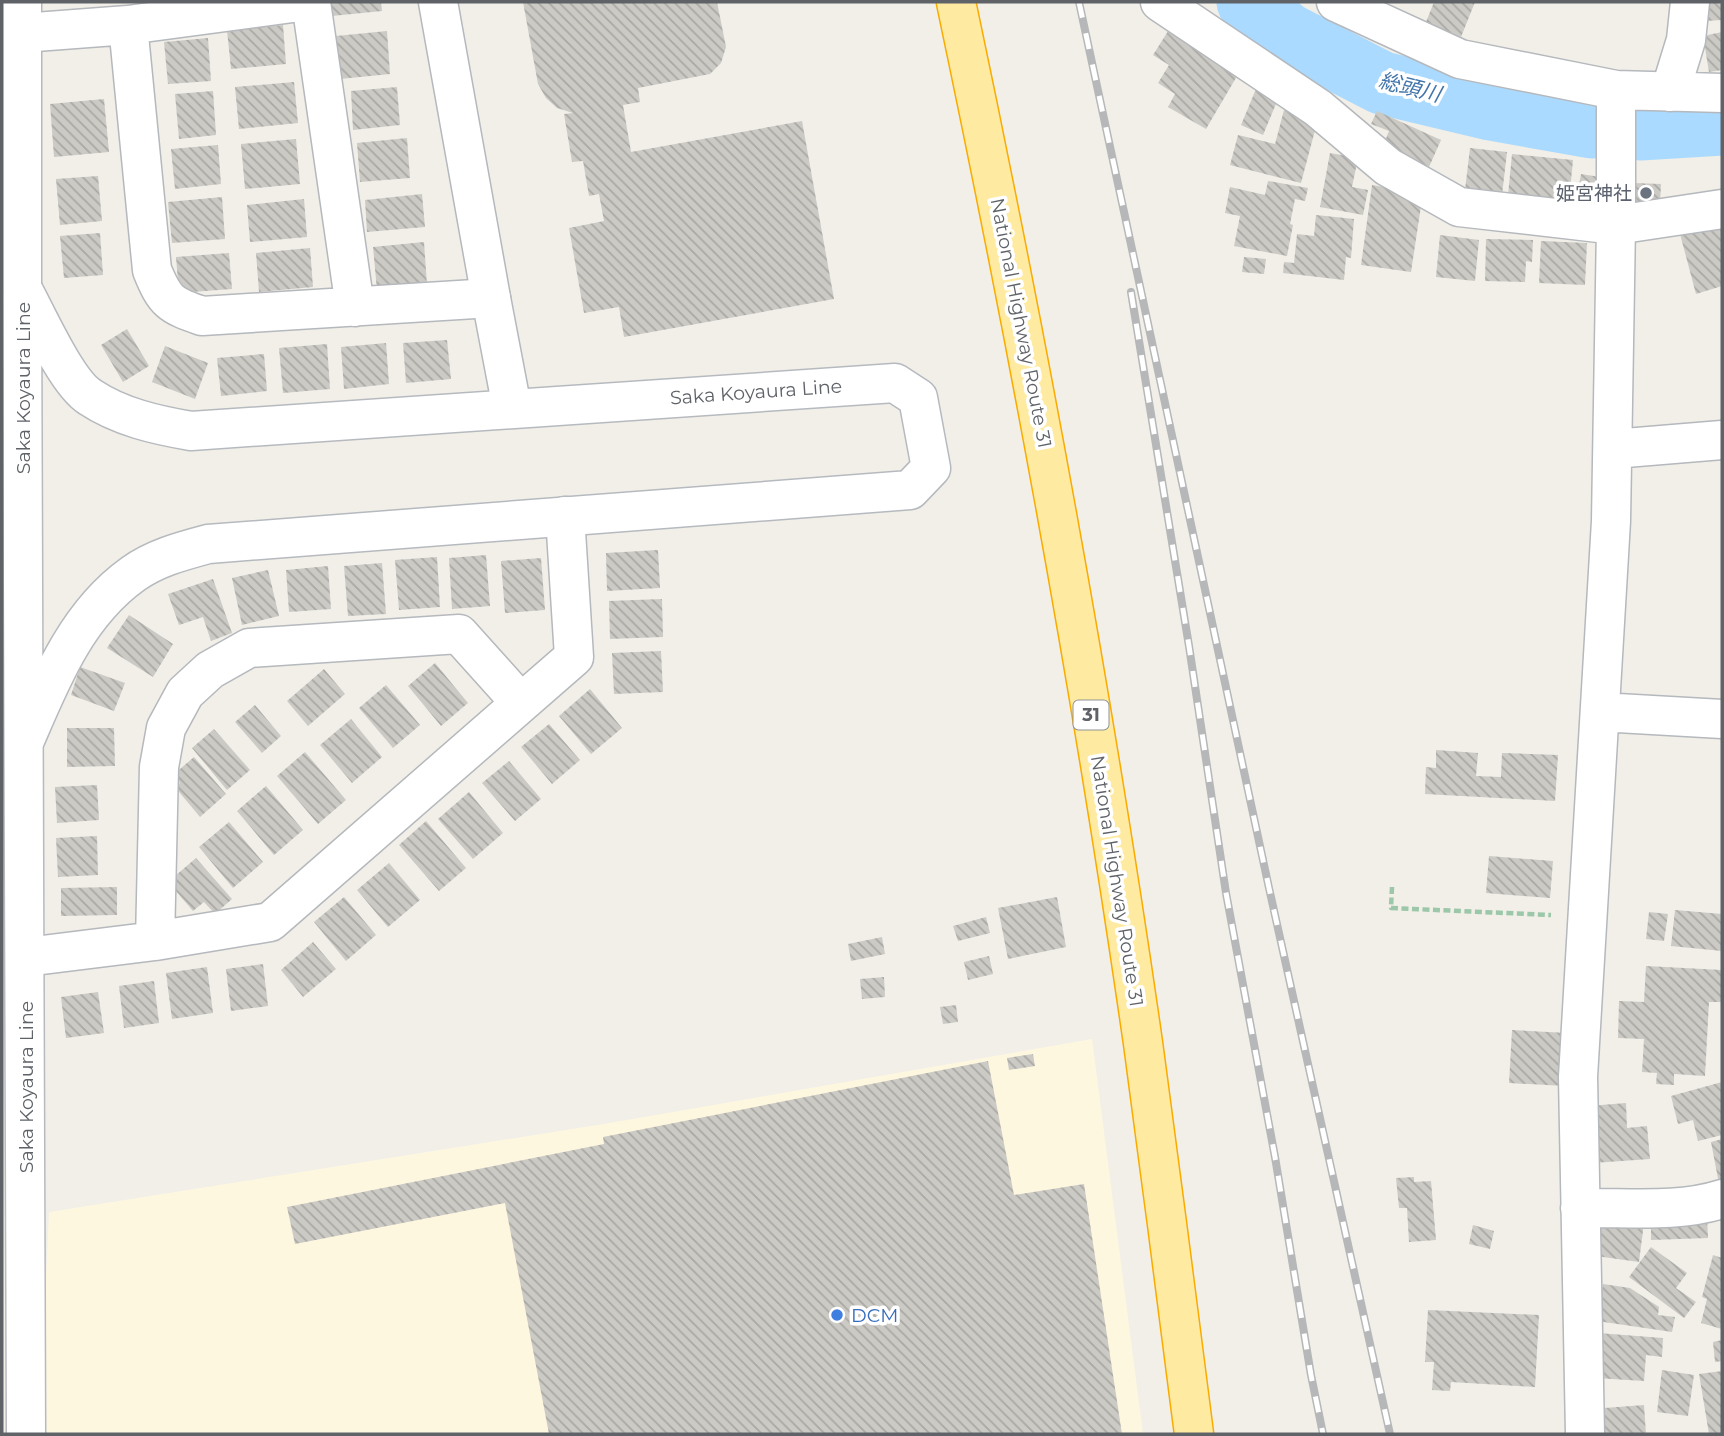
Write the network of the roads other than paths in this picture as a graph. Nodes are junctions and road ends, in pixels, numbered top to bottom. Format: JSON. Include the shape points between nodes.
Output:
{"nodes":[{"id":1,"x":300,"y":2,"type":"edge"},
{"id":2,"x":311,"y":2,"type":"edge"},
{"id":3,"x":438,"y":2,"type":"edge"},
{"id":4,"x":956,"y":2,"type":"edge"},
{"id":5,"x":1160,"y":2,"type":"edge"},
{"id":6,"x":1336,"y":2,"type":"edge"},
{"id":7,"x":1689,"y":2,"type":"edge"},
{"id":8,"x":22,"y":18,"type":"edge"},
{"id":9,"x":128,"y":25,"type":"junction"},
{"id":10,"x":1616,"y":90,"type":"junction"},
{"id":11,"x":1670,"y":92,"type":"junction"},
{"id":12,"x":1722,"y":93,"type":"edge"},
{"id":13,"x":1722,"y":209,"type":"edge"},
{"id":14,"x":1616,"y":225,"type":"junction"},
{"id":15,"x":12,"y":241,"type":"edge"},
{"id":16,"x":22,"y":288,"type":"junction"},
{"id":17,"x":491,"y":299,"type":"junction"},
{"id":18,"x":355,"y":307,"type":"junction"},
{"id":19,"x":512,"y":408,"type":"junction"},
{"id":20,"x":1722,"y":440,"type":"edge"},
{"id":21,"x":1613,"y":449,"type":"junction"},
{"id":22,"x":565,"y":516,"type":"junction"},
{"id":23,"x":521,"y":703,"type":"junction"},
{"id":24,"x":1600,"y":712,"type":"junction"},
{"id":25,"x":1722,"y":719,"type":"edge"},
{"id":26,"x":25,"y":740,"type":"junction"},
{"id":27,"x":155,"y":941,"type":"junction"},
{"id":28,"x":26,"y":957,"type":"junction"},
{"id":29,"x":1722,"y":1199,"type":"edge"},
{"id":30,"x":1580,"y":1208,"type":"junction"},
{"id":31,"x":26,"y":1434,"type":"edge"},
{"id":32,"x":1194,"y":1434,"type":"edge"},
{"id":33,"x":1585,"y":1434,"type":"edge"}],
"edges":[{"from":1,"to":9,"type":"street"},
{"from":2,"to":18,"type":"street"},
{"from":3,"to":17,"type":"street"},
{"from":4,"to":32,"type":"highway","name":"National Highway Route 31","number":"31","via":[[1013,270],[1085,680],[1143,1043]]},
{"from":5,"to":14,"type":"street","via":[[1318,108],[1388,167],[1459,207]]},
{"from":6,"to":10,"type":"street","via":[[1460,60]]},
{"from":7,"to":11,"type":"street","via":[[1686,40]]},
{"from":8,"to":9,"type":"street"},
{"from":8,"to":15,"type":"street"},
{"from":9,"to":18,"type":"street","via":[[152,270],[161,293],[177,308],[202,316]]},
{"from":10,"to":11,"type":"street"},
{"from":10,"to":14,"type":"street"},
{"from":11,"to":12,"type":"street"},
{"from":13,"to":14,"type":"street"},
{"from":14,"to":21,"type":"street"},
{"from":15,"to":16,"type":"street"},
{"from":16,"to":19,"type":"street","name":"Saka Koyaura Line","via":[[64,367],[88,396],[152,425],[191,431]]},
{"from":16,"to":26,"type":"street","name":"Saka Koyaura Line"},
{"from":17,"to":18,"type":"street"},
{"from":17,"to":19,"type":"street"},
{"from":19,"to":22,"type":"street","name":"Saka Koyaura Line","via":[[895,383],[918,398],[932,468],[909,490]]},
{"from":20,"to":21,"type":"street"},
{"from":21,"to":24,"type":"street"},
{"from":22,"to":23,"type":"street","via":[[574,657]]},
{"from":22,"to":26,"type":"street","name":"Saka Koyaura Line","via":[[208,544],[171,554],[134,573],[102,602],[55,670]]},
{"from":23,"to":27,"type":"street","via":[[270,922]]},
{"from":23,"to":27,"type":"street","via":[[459,634],[250,648],[209,670],[184,693],[166,728],[159,767]]},
{"from":24,"to":25,"type":"street"},
{"from":24,"to":30,"type":"street","via":[[1578,1077]]},
{"from":26,"to":28,"type":"street","name":"Saka Koyaura Line"},
{"from":27,"to":28,"type":"street"},
{"from":28,"to":31,"type":"street","name":"Saka Koyaura Line"},
{"from":29,"to":30,"type":"street","via":[[1679,1207]]},
{"from":30,"to":33,"type":"street"}]}
